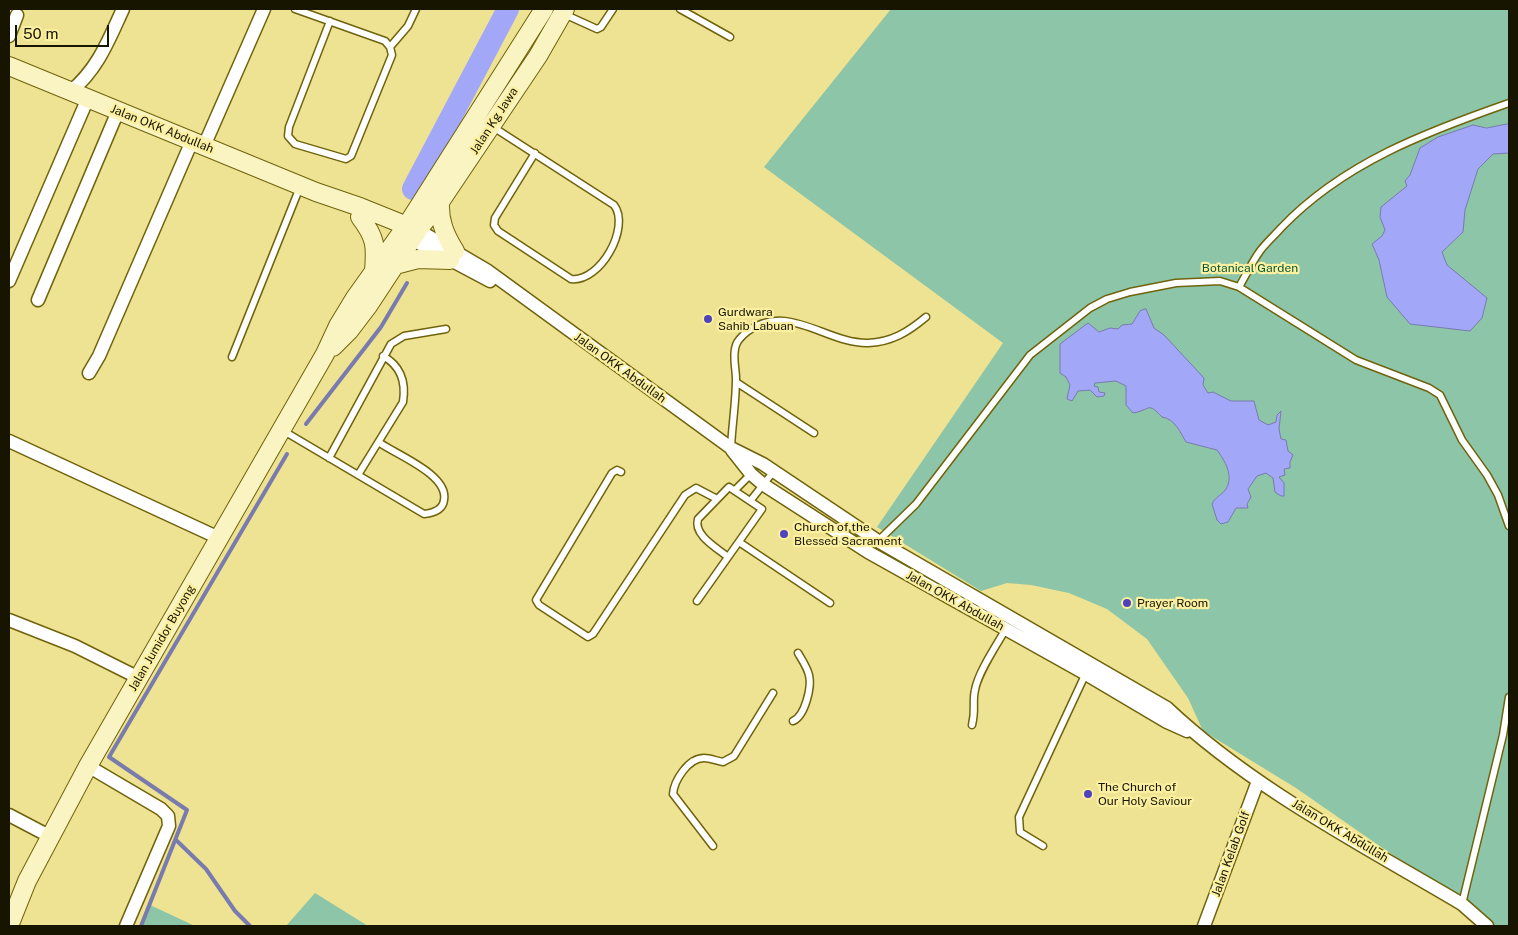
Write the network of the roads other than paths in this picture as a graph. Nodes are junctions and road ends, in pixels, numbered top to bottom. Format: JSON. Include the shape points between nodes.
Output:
{"nodes":[{"id":1,"x":123,"y":9,"type":"edge"},
{"id":2,"x":264,"y":9,"type":"edge"},
{"id":3,"x":295,"y":9,"type":"edge"},
{"id":4,"x":416,"y":9,"type":"edge"},
{"id":5,"x":544,"y":9,"type":"edge"},
{"id":6,"x":613,"y":9,"type":"edge"},
{"id":7,"x":680,"y":9,"type":"edge"},
{"id":8,"x":564,"y":11,"type":"edge"},
{"id":9,"x":17,"y":15,"type":"dead end"},
{"id":10,"x":330,"y":21,"type":"junction"},
{"id":11,"x":9,"y":36,"type":"edge"},
{"id":12,"x":730,"y":37,"type":"dead end"},
{"id":13,"x":390,"y":47,"type":"junction"},
{"id":14,"x":9,"y":66,"type":"edge"},
{"id":15,"x":71,"y":91,"type":"junction"},
{"id":16,"x":88,"y":98,"type":"junction"},
{"id":17,"x":1509,"y":103,"type":"edge"},
{"id":18,"x":118,"y":111,"type":"junction"},
{"id":19,"x":492,"y":126,"type":"junction"},
{"id":20,"x":198,"y":144,"type":"junction"},
{"id":21,"x":535,"y":153,"type":"junction"},
{"id":22,"x":308,"y":189,"type":"junction"},
{"id":23,"x":432,"y":198,"type":"junction"},
{"id":24,"x":365,"y":214,"type":"junction"},
{"id":25,"x":409,"y":232,"type":"junction"},
{"id":26,"x":453,"y":255,"type":"junction"},
{"id":27,"x":395,"y":265,"type":"junction"},
{"id":28,"x":374,"y":272,"type":"junction"},
{"id":29,"x":9,"y":281,"type":"edge"},
{"id":30,"x":1240,"y":287,"type":"junction"},
{"id":31,"x":38,"y":300,"type":"dead end"},
{"id":32,"x":926,"y":317,"type":"dead end"},
{"id":33,"x":446,"y":329,"type":"dead end"},
{"id":34,"x":325,"y":354,"type":"junction"},
{"id":35,"x":383,"y":356,"type":"junction"},
{"id":36,"x":232,"y":357,"type":"dead end"},
{"id":37,"x":89,"y":373,"type":"dead end"},
{"id":38,"x":736,"y":382,"type":"junction"},
{"id":39,"x":281,"y":430,"type":"junction"},
{"id":40,"x":814,"y":433,"type":"dead end"},
{"id":41,"x":9,"y":442,"type":"edge"},
{"id":42,"x":380,"y":443,"type":"junction"},
{"id":43,"x":731,"y":448,"type":"junction"},
{"id":44,"x":329,"y":458,"type":"junction"},
{"id":45,"x":774,"y":471,"type":"junction"},
{"id":46,"x":621,"y":472,"type":"dead end"},
{"id":47,"x":751,"y":474,"type":"junction"},
{"id":48,"x":358,"y":475,"type":"junction"},
{"id":49,"x":764,"y":484,"type":"junction"},
{"id":50,"x":736,"y":489,"type":"junction"},
{"id":51,"x":717,"y":499,"type":"junction"},
{"id":52,"x":751,"y":500,"type":"junction"},
{"id":53,"x":1509,"y":526,"type":"edge"},
{"id":54,"x":219,"y":538,"type":"junction"},
{"id":55,"x":878,"y":541,"type":"junction"},
{"id":56,"x":739,"y":542,"type":"junction"},
{"id":57,"x":728,"y":557,"type":"junction"},
{"id":58,"x":697,"y":600,"type":"dead end"},
{"id":59,"x":830,"y":603,"type":"dead end"},
{"id":60,"x":9,"y":620,"type":"edge"},
{"id":61,"x":1010,"y":624,"type":"junction"},
{"id":62,"x":798,"y":653,"type":"dead end"},
{"id":63,"x":1089,"y":668,"type":"junction"},
{"id":64,"x":139,"y":678,"type":"junction"},
{"id":65,"x":773,"y":693,"type":"dead end"},
{"id":66,"x":1509,"y":697,"type":"edge"},
{"id":67,"x":793,"y":720,"type":"dead end"},
{"id":68,"x":972,"y":725,"type":"dead end"},
{"id":69,"x":88,"y":766,"type":"junction"},
{"id":70,"x":1258,"y":781,"type":"junction"},
{"id":71,"x":9,"y":815,"type":"edge"},
{"id":72,"x":51,"y":837,"type":"junction"},
{"id":73,"x":713,"y":846,"type":"dead end"},
{"id":74,"x":1043,"y":846,"type":"dead end"},
{"id":75,"x":1462,"y":904,"type":"junction"},
{"id":76,"x":9,"y":926,"type":"edge"},
{"id":77,"x":126,"y":926,"type":"edge"},
{"id":78,"x":1204,"y":926,"type":"edge"},
{"id":79,"x":1487,"y":926,"type":"edge"}],
"edges":[{"from":1,"to":15,"type":"street","via":[[105,50]]},
{"from":2,"to":20,"type":"street"},
{"from":3,"to":10,"type":"lane"},
{"from":4,"to":13,"type":"lane","via":[[408,26]]},
{"from":5,"to":23,"type":"main road","name":"Jalan Kg Jawa"},
{"from":6,"to":8,"type":"lane","via":[[597,29]]},
{"from":7,"to":12,"type":"lane"},
{"from":8,"to":19,"type":"main road","name":"Jalan Kg Jawa"},
{"from":9,"to":11,"type":"street"},
{"from":10,"to":13,"type":"lane","via":[[385,41]]},
{"from":10,"to":13,"type":"lane","via":[[289,127],[288,136],[295,144],[339,159],[351,156],[392,55]]},
{"from":14,"to":15,"type":"main road","name":"Jalan OKK Abdullah"},
{"from":15,"to":16,"type":"main road","name":"Jalan OKK Abdullah"},
{"from":16,"to":18,"type":"main road","name":"Jalan OKK Abdullah"},
{"from":16,"to":29,"type":"street"},
{"from":17,"to":30,"type":"lane","via":[[1442,126],[1347,173],[1300,209],[1260,250]]},
{"from":18,"to":20,"type":"main road","name":"Jalan OKK Abdullah"},
{"from":18,"to":31,"type":"street"},
{"from":19,"to":21,"type":"lane"},
{"from":19,"to":23,"type":"main road","name":"Jalan Kg Jawa"},
{"from":20,"to":22,"type":"main road","name":"Jalan OKK Abdullah"},
{"from":20,"to":37,"type":"street"},
{"from":21,"to":21,"type":"lane","via":[[619,211],[620,218],[601,266],[581,278],[570,279],[498,231],[494,225],[495,218]]},
{"from":22,"to":24,"type":"main road","name":"Jalan OKK Abdullah"},
{"from":22,"to":36,"type":"lane"},
{"from":23,"to":24,"type":"main road"},
{"from":23,"to":25,"type":"main road","name":"Jalan Kg Jawa"},
{"from":23,"to":26,"type":"main road"},
{"from":24,"to":25,"type":"main road","name":"Jalan OKK Abdullah"},
{"from":24,"to":28,"type":"main road","via":[[376,246]]},
{"from":25,"to":26,"type":"street","name":"Jalan OKK Abdullah"},
{"from":25,"to":27,"type":"main road","name":"Jalan Jumidor Buyong"},
{"from":25,"to":28,"type":"main road","name":"Jalan Jumidor Buyong"},
{"from":26,"to":27,"type":"main road"},
{"from":26,"to":43,"type":"street","name":"Jalan OKK Abdullah","via":[[488,271]]},
{"from":27,"to":34,"type":"main road","name":"Jalan Jumidor Buyong","via":[[349,331]]},
{"from":28,"to":34,"type":"main road","name":"Jalan Jumidor Buyong","via":[[338,326]]},
{"from":30,"to":53,"type":"lane","via":[[1356,360],[1440,395],[1462,440],[1498,495]]},
{"from":30,"to":55,"type":"lane","via":[[1220,281],[1176,283],[1130,292],[1090,308],[1030,355],[916,504]]},
{"from":32,"to":38,"type":"lane","via":[[903,335],[869,343],[855,342],[801,324],[769,321],[752,328],[736,344]]},
{"from":33,"to":35,"type":"lane","via":[[404,336],[391,344]]},
{"from":34,"to":39,"type":"main road","name":"Jalan Jumidor Buyong"},
{"from":35,"to":42,"type":"lane","via":[[392,361],[401,375],[404,394],[399,410]]},
{"from":35,"to":44,"type":"lane"},
{"from":38,"to":40,"type":"lane"},
{"from":38,"to":43,"type":"lane"},
{"from":39,"to":44,"type":"lane"},
{"from":39,"to":54,"type":"main road","name":"Jalan Jumidor Buyong"},
{"from":41,"to":54,"type":"street"},
{"from":42,"to":48,"type":"lane"},
{"from":42,"to":48,"type":"lane","via":[[434,476],[442,484],[444,504],[424,514]]},
{"from":43,"to":45,"type":"street","name":"Jalan OKK Abdullah"},
{"from":43,"to":47,"type":"street","name":"Jalan OKK Abdullah"},
{"from":44,"to":48,"type":"lane"},
{"from":45,"to":49,"type":"lane"},
{"from":45,"to":55,"type":"street","name":"Jalan OKK Abdullah"},
{"from":46,"to":51,"type":"lane","via":[[612,473],[536,600],[588,637],[594,634],[685,495],[696,488]]},
{"from":47,"to":49,"type":"street","name":"Jalan OKK Abdullah"},
{"from":47,"to":50,"type":"lane"},
{"from":49,"to":52,"type":"lane"},
{"from":49,"to":61,"type":"street","name":"Jalan OKK Abdullah","via":[[868,552]]},
{"from":50,"to":51,"type":"lane","via":[[730,487]]},
{"from":50,"to":52,"type":"lane"},
{"from":51,"to":57,"type":"lane","via":[[698,519],[697,527]]},
{"from":52,"to":56,"type":"lane","via":[[762,509]]},
{"from":54,"to":64,"type":"main road","name":"Jalan Jumidor Buyong"},
{"from":55,"to":61,"type":"street","name":"Jalan OKK Abdullah"},
{"from":56,"to":57,"type":"lane"},
{"from":56,"to":59,"type":"lane"},
{"from":57,"to":58,"type":"lane"},
{"from":60,"to":64,"type":"street","via":[[75,646]]},
{"from":61,"to":63,"type":"street","name":"Jalan OKK Abdullah"},
{"from":61,"to":68,"type":"lane","via":[[976,684],[976,711]]},
{"from":62,"to":67,"type":"lane","via":[[810,683],[803,711]]},
{"from":63,"to":70,"type":"street","name":"Jalan OKK Abdullah","via":[[1167,722],[1195,734]]},
{"from":63,"to":74,"type":"lane","via":[[1018,817],[1020,832]]},
{"from":64,"to":69,"type":"main road","name":"Jalan Jumidor Buyong"},
{"from":65,"to":73,"type":"lane","via":[[734,756],[723,762],[702,758],[692,763],[674,785],[673,794]]},
{"from":66,"to":75,"type":"lane","via":[[1501,744]]},
{"from":69,"to":72,"type":"main road","name":"Jalan Jumidor Buyong"},
{"from":69,"to":77,"type":"street","via":[[168,816],[169,826]]},
{"from":70,"to":75,"type":"street","name":"Jalan OKK Abdullah"},
{"from":70,"to":78,"type":"street","name":"Jalan Kelab Golf"},
{"from":71,"to":72,"type":"street"},
{"from":72,"to":76,"type":"main road","name":"Jalan Jumidor Buyong","via":[[27,881]]},
{"from":75,"to":79,"type":"street","name":"Jalan OKK Abdullah"}]}
